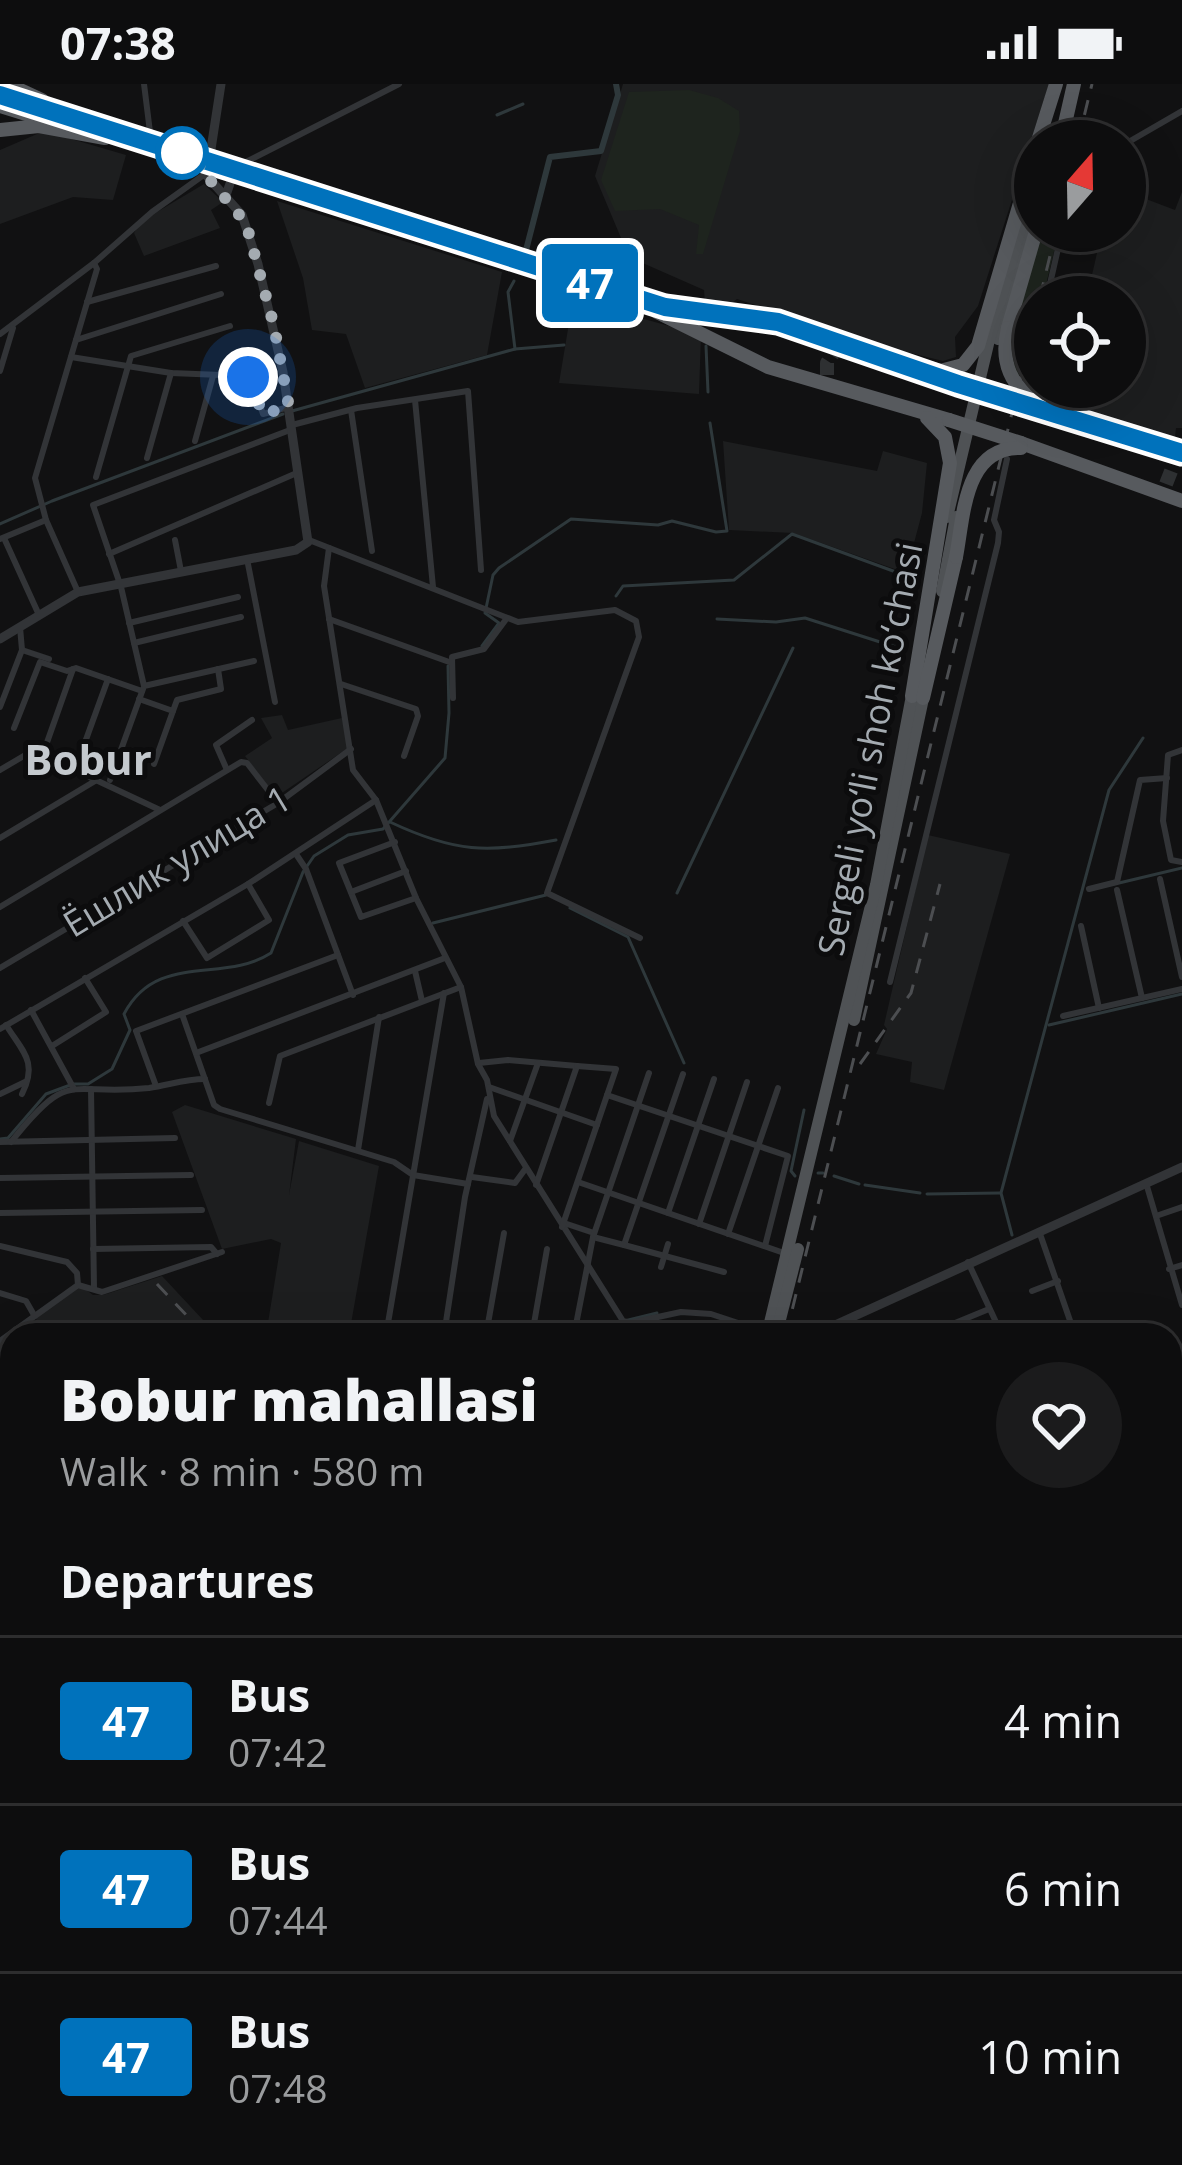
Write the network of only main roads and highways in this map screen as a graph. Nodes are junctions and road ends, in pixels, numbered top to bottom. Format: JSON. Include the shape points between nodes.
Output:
{"nodes":[{"id":1,"x":7,"y":84,"type":"edge"},
{"id":2,"x":1058,"y":84,"type":"edge"},
{"id":3,"x":1072,"y":84,"type":"edge"},
{"id":4,"x":0,"y":95,"type":"edge"},
{"id":5,"x":0,"y":106,"type":"edge"},
{"id":6,"x":1047,"y":120,"type":"edge"},
{"id":7,"x":1063,"y":120,"type":"edge"},
{"id":8,"x":0,"y":130,"type":"edge"},
{"id":9,"x":105,"y":133,"type":"junction"},
{"id":10,"x":207,"y":169,"type":"junction"},
{"id":11,"x":1014,"y":226,"type":"edge"},
{"id":12,"x":1014,"y":252,"type":"edge"},
{"id":13,"x":1023,"y":252,"type":"edge"},
{"id":14,"x":1014,"y":307,"type":"edge"},
{"id":15,"x":665,"y":311,"type":"junction"},
{"id":16,"x":869,"y":351,"type":"junction"},
{"id":17,"x":834,"y":352,"type":"dead end"},
{"id":18,"x":827,"y":374,"type":"dead end"},
{"id":19,"x":1014,"y":379,"type":"edge"},
{"id":20,"x":864,"y":397,"type":"junction"},
{"id":21,"x":1014,"y":399,"type":"edge"},
{"id":22,"x":1045,"y":408,"type":"edge"},
{"id":23,"x":1021,"y":445,"type":"junction"},
{"id":24,"x":1179,"y":457,"type":"edge"},
{"id":25,"x":1166,"y":484,"type":"dead end"},
{"id":26,"x":1138,"y":485,"type":"junction"},
{"id":27,"x":1182,"y":501,"type":"edge"},
{"id":28,"x":917,"y":697,"type":"junction"},
{"id":29,"x":772,"y":1323,"type":"edge"},
{"id":30,"x":773,"y":1323,"type":"edge"}],
"edges":[{"from":1,"to":9,"type":"highway"},
{"from":2,"to":6,"type":"highway"},
{"from":3,"to":7,"type":"highway"},
{"from":4,"to":9,"type":"highway"},
{"from":5,"to":9,"type":"highway"},
{"from":8,"to":9,"type":"highway"},
{"from":9,"to":10,"type":"highway"},
{"from":9,"to":10,"type":"highway"},
{"from":10,"to":15,"type":"highway"},
{"from":11,"to":16,"type":"highway","via":[[972,358],[940,371]]},
{"from":12,"to":28,"type":"main road","name":"Sergeli yo‘li shoh ko‘chasi","via":[[971,410]]},
{"from":13,"to":28,"type":"main road","name":"Sergeli yo‘li shoh ko‘chasi"},
{"from":14,"to":19,"type":"highway","bridge":true,"via":[[1005,353]]},
{"from":15,"to":16,"type":"highway","via":[[766,319]]},
{"from":15,"to":20,"type":"highway","via":[[754,362]]},
{"from":16,"to":17,"type":"highway"},
{"from":16,"to":21,"type":"highway","bridge":true},
{"from":18,"to":20,"type":"highway"},
{"from":20,"to":23,"type":"highway","bridge":true},
{"from":20,"to":28,"type":"highway","via":[[926,417],[950,451]]},
{"from":22,"to":24,"type":"highway"},
{"from":23,"to":26,"type":"highway"},
{"from":23,"to":28,"type":"highway","bridge":true,"via":[[997,452],[970,486]]},
{"from":25,"to":26,"type":"highway"},
{"from":26,"to":27,"type":"highway"},
{"from":28,"to":29,"type":"main road","name":"Sergeli yo‘li shoh ko‘chasi"},
{"from":28,"to":30,"type":"main road","name":"Sergeli yo‘li shoh ko‘chasi","via":[[880,910]]}]}
